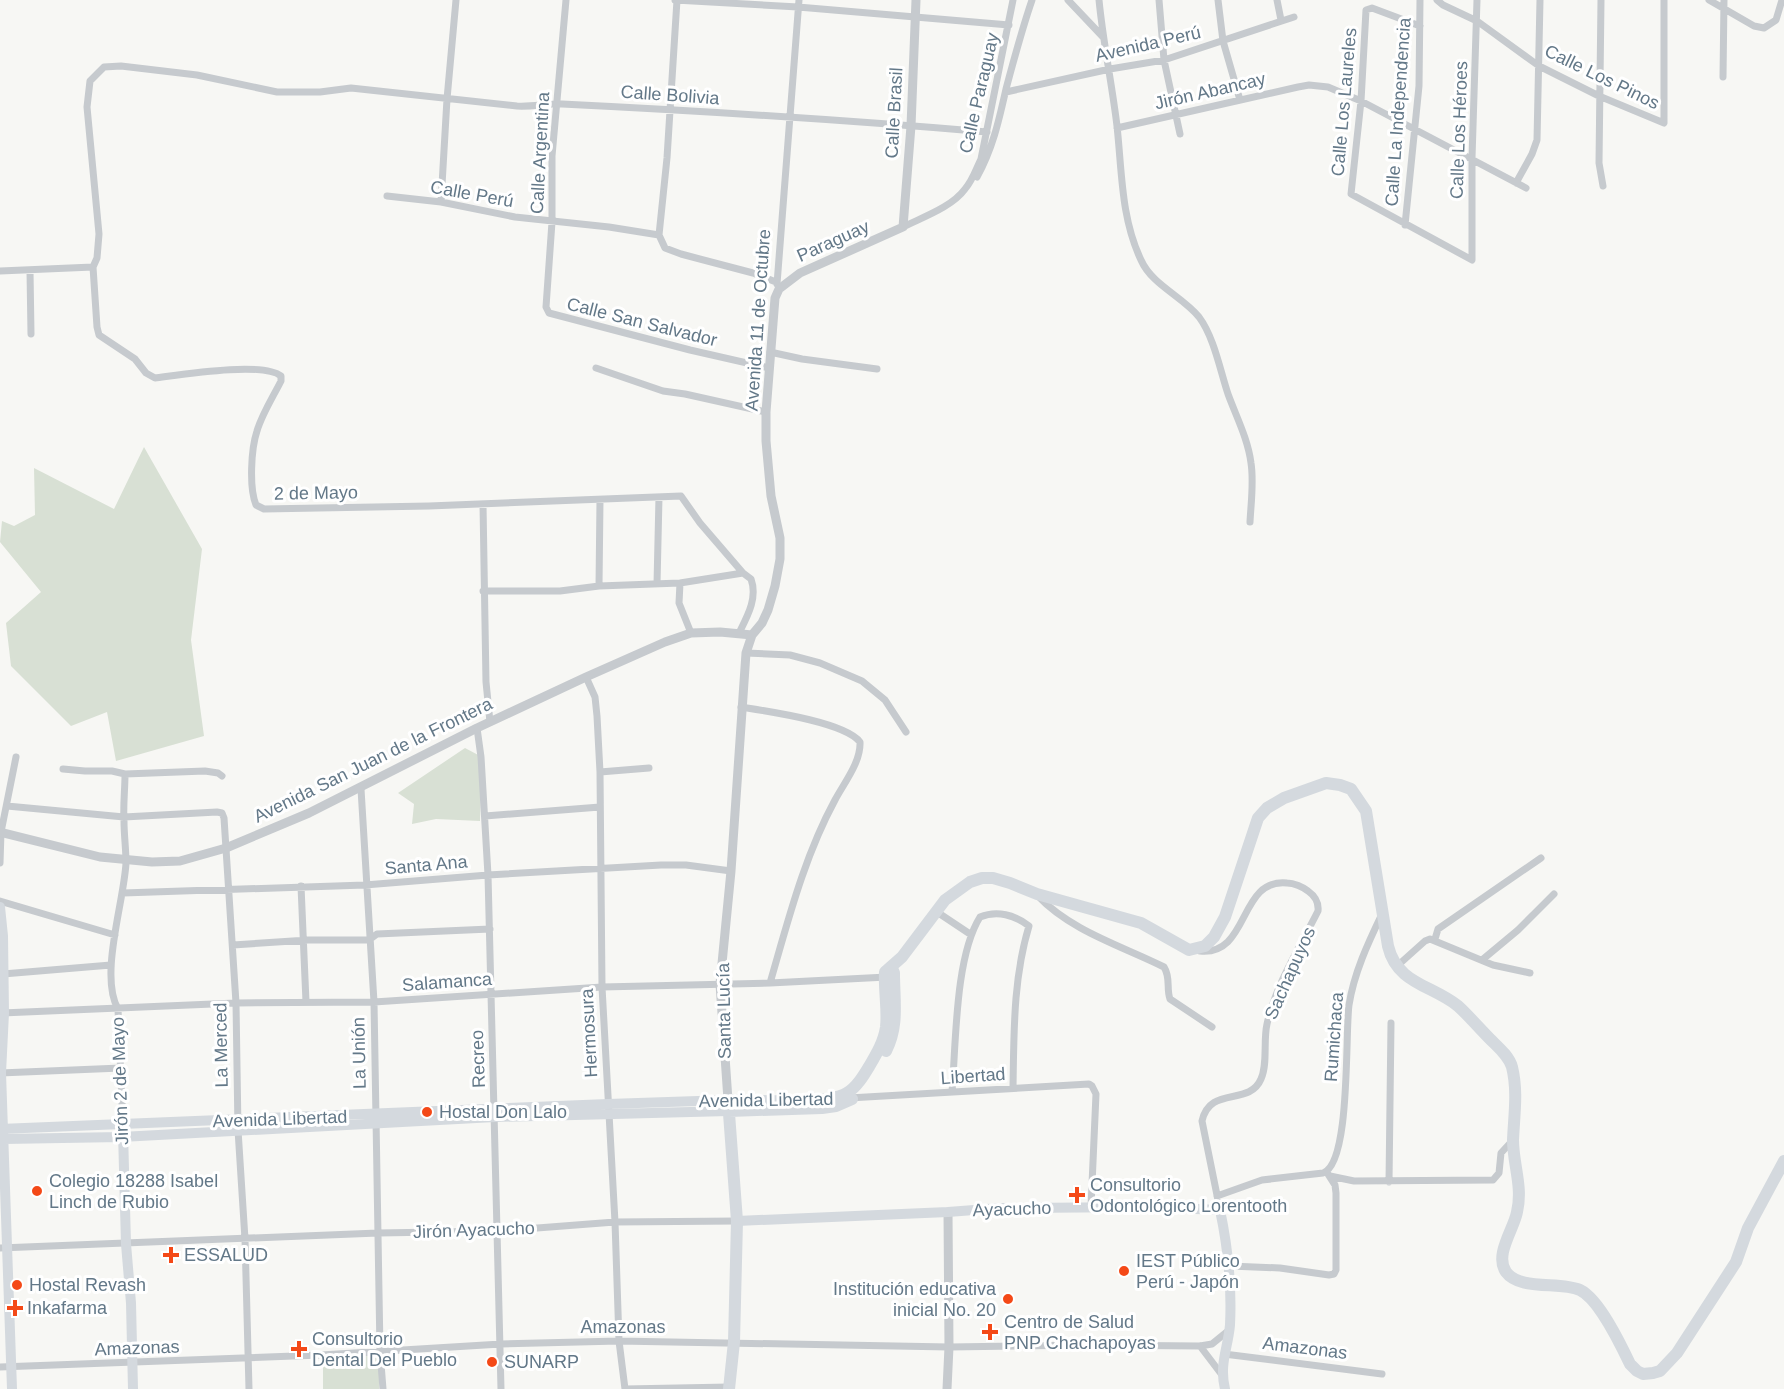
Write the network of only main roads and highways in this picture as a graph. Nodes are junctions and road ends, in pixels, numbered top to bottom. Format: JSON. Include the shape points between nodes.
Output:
{"nodes":[{"id":1,"x":0,"y":907,"type":"edge"},
{"id":2,"x":890,"y":973,"type":"junction"},
{"id":3,"x":2,"y":1013,"type":"edge"},
{"id":4,"x":0,"y":1073,"type":"edge"},
{"id":5,"x":729,"y":1105,"type":"junction"},
{"id":6,"x":123,"y":1131,"type":"junction"},
{"id":7,"x":2,"y":1133,"type":"edge"},
{"id":8,"x":1784,"y":1161,"type":"edge"},
{"id":9,"x":1220,"y":1210,"type":"joint"},
{"id":10,"x":948,"y":1212,"type":"joint"},
{"id":11,"x":737,"y":1221,"type":"junction"},
{"id":12,"x":4,"y":1248,"type":"edge"},
{"id":13,"x":5,"y":1367,"type":"edge"},
{"id":14,"x":729,"y":1388,"type":"edge"},
{"id":15,"x":12,"y":1389,"type":"edge"},
{"id":16,"x":133,"y":1389,"type":"edge"},
{"id":17,"x":1225,"y":1389,"type":"edge"}],
"edges":[{"from":1,"to":3,"type":"main road"},
{"from":2,"to":5,"type":"highway","name":"Avenida Libertad","via":[[884,993],[884,1038],[854,1088],[820,1100]]},
{"from":2,"to":5,"type":"highway","name":"Avenida Libertad","via":[[894,1035],[872,1077],[855,1097],[822,1108]]},
{"from":2,"to":8,"type":"highway","via":[[945,900],[982,878],[1141,923],[1189,950],[1205,946],[1225,917],[1258,818],[1284,798],[1326,783],[1340,785],[1351,789],[1366,811],[1396,967],[1457,1006],[1511,1063],[1520,1199],[1502,1261],[1513,1279],[1580,1290],[1589,1297],[1636,1371],[1660,1371],[1688,1337],[1736,1262],[1748,1228]]},
{"from":3,"to":4,"type":"main road"},
{"from":4,"to":7,"type":"main road"},
{"from":5,"to":6,"type":"main road","name":"Avenida Libertad"},
{"from":5,"to":11,"type":"highway","name":"Santa Lucía"},
{"from":6,"to":7,"type":"main road","name":"Avenida Libertad"},
{"from":6,"to":16,"type":"main road","name":"Jirón 2 de Mayo"},
{"from":7,"to":12,"type":"main road"},
{"from":9,"to":10,"type":"main road","name":"Ayacucho","via":[[1091,1207]]},
{"from":9,"to":17,"type":"main road","name":"Sachapuyos","via":[[1230,1266],[1229,1329],[1222,1375]]},
{"from":10,"to":11,"type":"main road","name":"Jirón Ayacucho"},
{"from":11,"to":14,"type":"highway","name":"Santa Lucía"},
{"from":12,"to":13,"type":"main road","via":[[8,1302]]},
{"from":13,"to":15,"type":"main road"}]}
